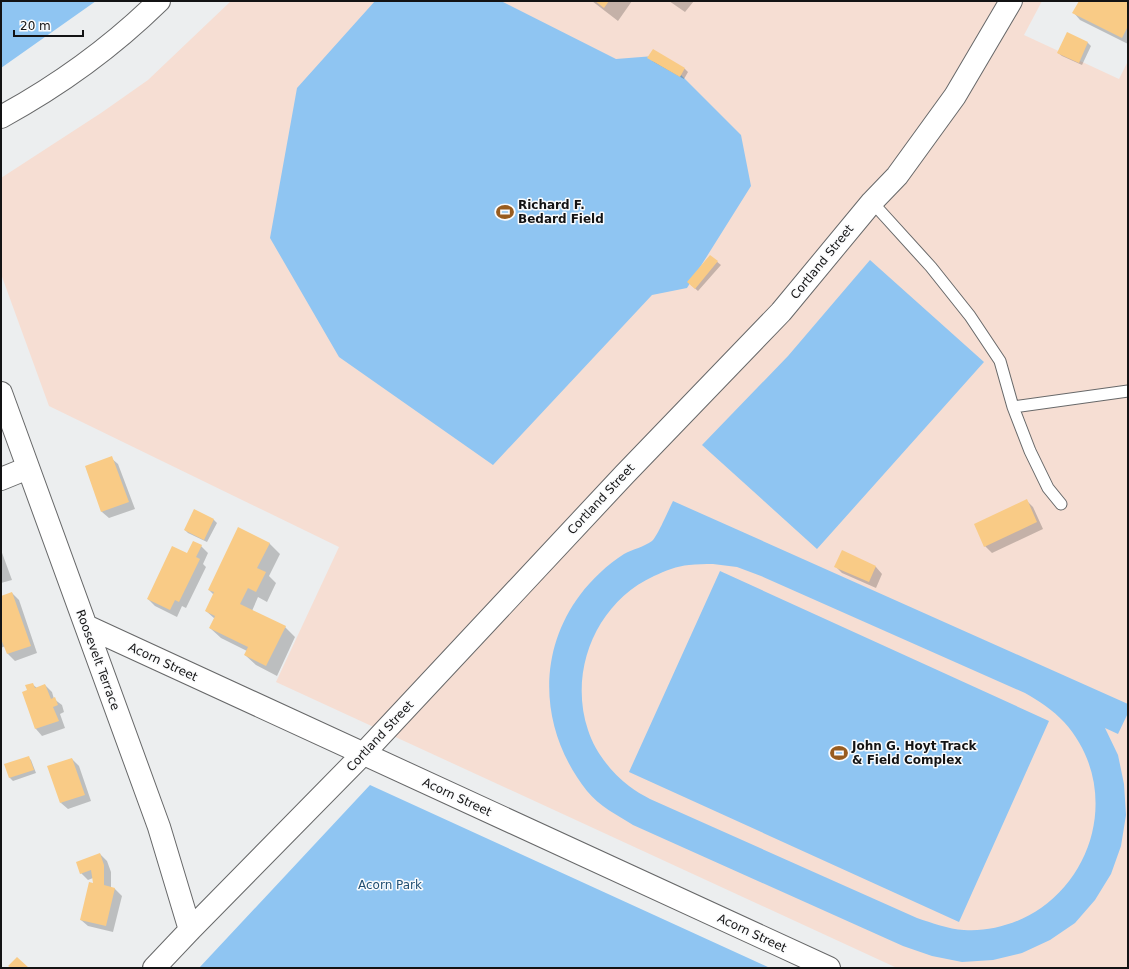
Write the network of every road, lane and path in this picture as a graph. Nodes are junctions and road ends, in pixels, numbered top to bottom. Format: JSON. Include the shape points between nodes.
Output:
{"nodes":[{"id":1,"x":159,"y":1,"type":"edge"},
{"id":2,"x":1011,"y":1,"type":"edge"},
{"id":3,"x":1,"y":117,"type":"edge"},
{"id":4,"x":872,"y":202,"type":"junction"},
{"id":5,"x":1128,"y":391,"type":"edge"},
{"id":6,"x":1,"y":393,"type":"edge"},
{"id":7,"x":1013,"y":407,"type":"junction"},
{"id":8,"x":28,"y":468,"type":"junction"},
{"id":9,"x":1,"y":478,"type":"edge"},
{"id":10,"x":1061,"y":504,"type":"dead end"},
{"id":11,"x":86,"y":626,"type":"junction"},
{"id":12,"x":364,"y":753,"type":"junction"},
{"id":13,"x":190,"y":930,"type":"junction"},
{"id":14,"x":154,"y":968,"type":"edge"},
{"id":15,"x":829,"y":968,"type":"edge"}],
"edges":[{"from":1,"to":3,"type":"street","via":[[72,74]]},
{"from":2,"to":4,"type":"street","name":"Cortland Street","via":[[955,96],[897,176]]},
{"from":4,"to":7,"type":"lane","via":[[930,267],[974,322],[1000,361]]},
{"from":4,"to":12,"type":"street","name":"Cortland Street","via":[[781,312],[624,475]]},
{"from":5,"to":7,"type":"lane"},
{"from":6,"to":8,"type":"street","name":"Roosevelt Terrace"},
{"from":7,"to":10,"type":"lane","via":[[1048,488]]},
{"from":8,"to":9,"type":"street"},
{"from":8,"to":11,"type":"street","name":"Roosevelt Terrace"},
{"from":11,"to":12,"type":"street","name":"Acorn Street"},
{"from":11,"to":13,"type":"street","name":"Roosevelt Terrace","via":[[159,827]]},
{"from":12,"to":13,"type":"street","name":"Cortland Street"},
{"from":12,"to":15,"type":"street","name":"Acorn Street"},
{"from":13,"to":14,"type":"street","name":"Cortland Street"}]}
